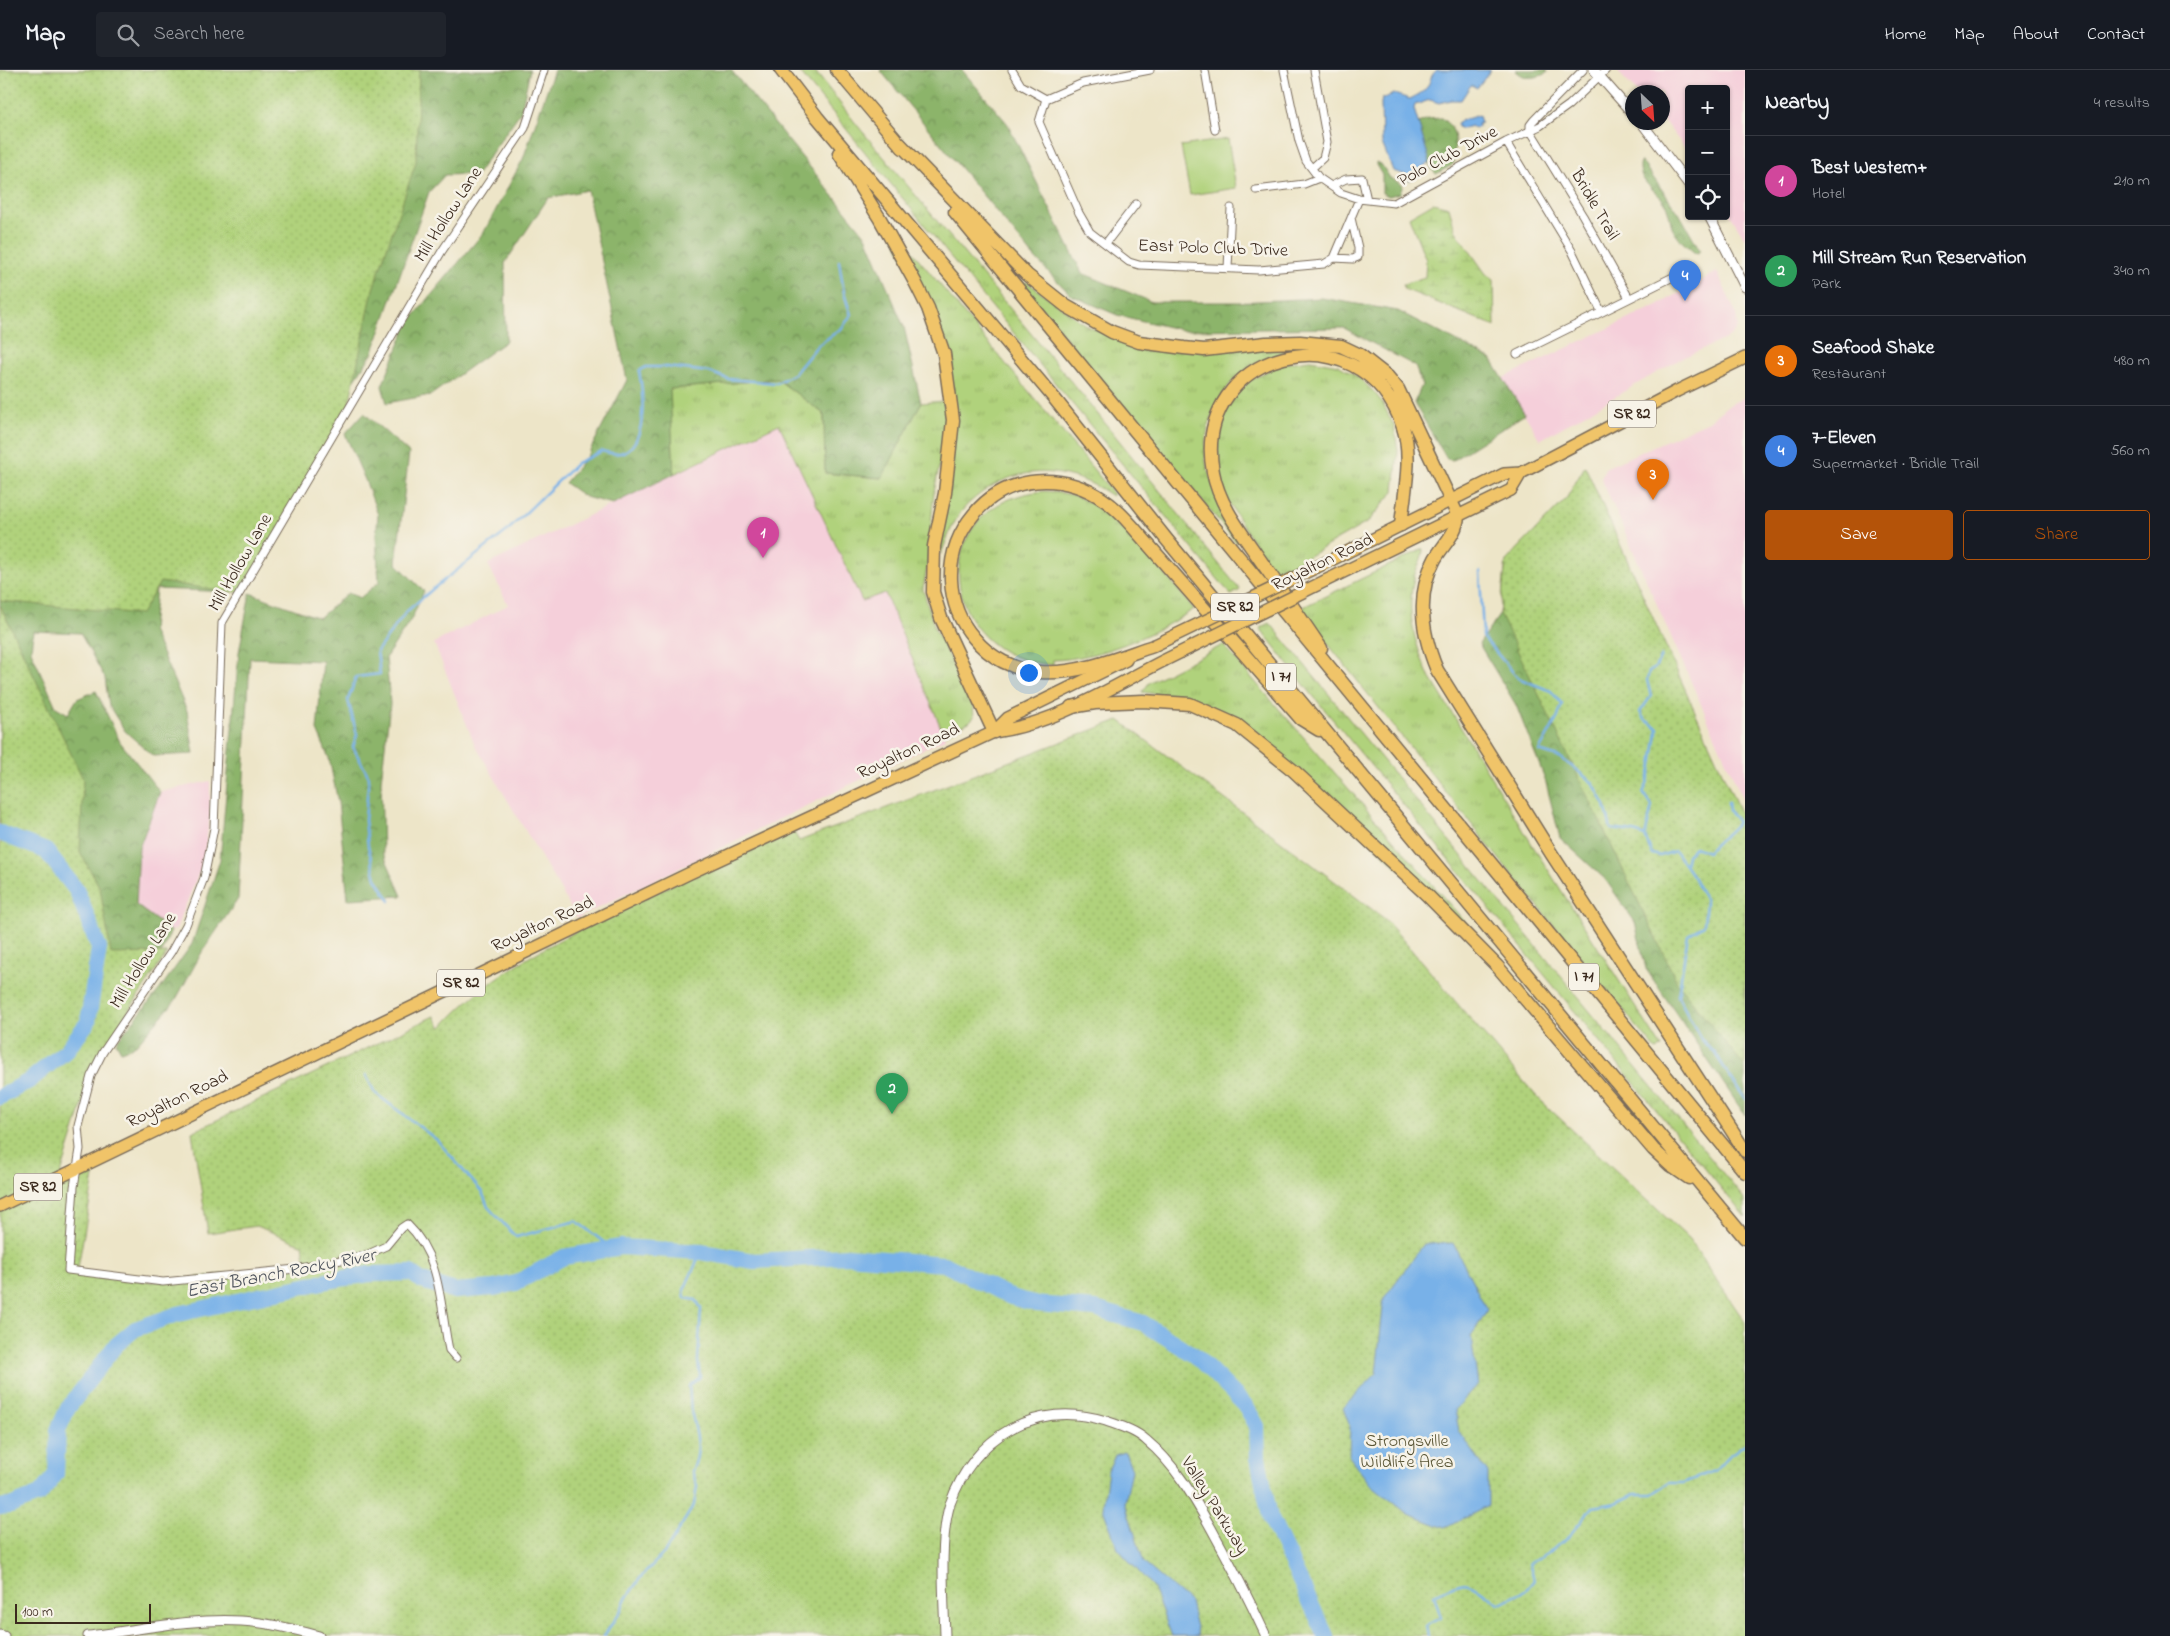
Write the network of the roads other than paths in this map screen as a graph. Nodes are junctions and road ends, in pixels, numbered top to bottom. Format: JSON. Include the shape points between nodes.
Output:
{"nodes":[{"id":1,"x":544,"y":70,"type":"edge"},
{"id":2,"x":781,"y":70,"type":"edge"},
{"id":3,"x":837,"y":70,"type":"edge"},
{"id":4,"x":1012,"y":70,"type":"edge"},
{"id":5,"x":1150,"y":70,"type":"edge"},
{"id":6,"x":1205,"y":70,"type":"edge"},
{"id":7,"x":1284,"y":70,"type":"edge"},
{"id":8,"x":1314,"y":70,"type":"edge"},
{"id":9,"x":1583,"y":70,"type":"edge"},
{"id":10,"x":1600,"y":72,"type":"edge"},
{"id":11,"x":1046,"y":100,"type":"junction"},
{"id":12,"x":1625,"y":104,"type":"edge"},
{"id":13,"x":817,"y":116,"type":"junction"},
{"id":14,"x":1216,"y":130,"type":"dead end"},
{"id":15,"x":1530,"y":130,"type":"junction"},
{"id":16,"x":1647,"y":130,"type":"edge"},
{"id":17,"x":1506,"y":142,"type":"junction"},
{"id":18,"x":899,"y":143,"type":"junction"},
{"id":19,"x":1312,"y":168,"type":"junction"},
{"id":20,"x":1319,"y":178,"type":"junction"},
{"id":21,"x":1685,"y":180,"type":"edge"},
{"id":22,"x":1331,"y":186,"type":"junction"},
{"id":23,"x":1256,"y":190,"type":"dead end"},
{"id":24,"x":1359,"y":199,"type":"junction"},
{"id":25,"x":1367,"y":200,"type":"junction"},
{"id":26,"x":1136,"y":204,"type":"dead end"},
{"id":27,"x":1231,"y":208,"type":"dead end"},
{"id":28,"x":1351,"y":218,"type":"junction"},
{"id":29,"x":1711,"y":220,"type":"edge"},
{"id":30,"x":1106,"y":243,"type":"junction"},
{"id":31,"x":1334,"y":258,"type":"junction"},
{"id":32,"x":1228,"y":268,"type":"junction"},
{"id":33,"x":1679,"y":274,"type":"dead end"},
{"id":34,"x":1745,"y":287,"type":"edge"},
{"id":35,"x":1629,"y":298,"type":"junction"},
{"id":36,"x":1601,"y":311,"type":"junction"},
{"id":37,"x":1517,"y":354,"type":"dead end"},
{"id":38,"x":1745,"y":358,"type":"edge"},
{"id":39,"x":1521,"y":473,"type":"junction"},
{"id":40,"x":1451,"y":500,"type":"junction"},
{"id":41,"x":1458,"y":516,"type":"junction"},
{"id":42,"x":1401,"y":525,"type":"junction"},
{"id":43,"x":1153,"y":646,"type":"junction"},
{"id":44,"x":1071,"y":708,"type":"junction"},
{"id":45,"x":1372,"y":722,"type":"junction"},
{"id":46,"x":994,"y":732,"type":"junction"},
{"id":47,"x":1329,"y":736,"type":"junction"},
{"id":48,"x":1745,"y":1151,"type":"edge"},
{"id":49,"x":76,"y":1168,"type":"junction"},
{"id":50,"x":1745,"y":1172,"type":"edge"},
{"id":51,"x":1702,"y":1186,"type":"junction"},
{"id":52,"x":0,"y":1206,"type":"edge"},
{"id":53,"x":1745,"y":1238,"type":"edge"},
{"id":54,"x":456,"y":1358,"type":"dead end"},
{"id":55,"x":0,"y":1635,"type":"edge"},
{"id":56,"x":4,"y":1636,"type":"edge"},
{"id":57,"x":88,"y":1636,"type":"edge"},
{"id":58,"x":319,"y":1636,"type":"edge"},
{"id":59,"x":945,"y":1636,"type":"edge"},
{"id":60,"x":1266,"y":1636,"type":"edge"}],
"edges":[{"from":1,"to":49,"type":"street","name":"Mill Hollow Lane","via":[[525,128],[442,250],[222,623],[214,828],[209,860],[186,925],[103,1052],[91,1076],[78,1126],[80,1149]]},
{"from":2,"to":13,"type":"highway","number":"I 71"},
{"from":3,"to":18,"type":"highway","number":"I 71"},
{"from":4,"to":11,"type":"street","via":[[1021,85]]},
{"from":5,"to":11,"type":"street","via":[[1084,83]]},
{"from":6,"to":14,"type":"street"},
{"from":7,"to":19,"type":"street","name":"Polo Club Drive","via":[[1299,142]]},
{"from":8,"to":19,"type":"street","via":[[1327,142],[1323,158]]},
{"from":9,"to":15,"type":"street","via":[[1542,111],[1530,125]]},
{"from":10,"to":12,"type":"street"},
{"from":10,"to":15,"type":"street","name":"Polo Club Drive","via":[[1569,106]]},
{"from":11,"to":30,"type":"street","name":"East Polo Club Drive","via":[[1039,124],[1079,213],[1090,232]]},
{"from":13,"to":46,"type":"highway","via":[[915,282],[944,354],[953,420],[945,493],[934,546],[933,592],[941,618]]},
{"from":13,"to":47,"type":"highway","number":"I 71","via":[[1054,398]]},
{"from":15,"to":17,"type":"street","name":"Polo Club Drive"},
{"from":15,"to":35,"type":"street","name":"Bridle Trail"},
{"from":16,"to":21,"type":"street"},
{"from":17,"to":25,"type":"street","name":"Polo Club Drive","via":[[1394,203]]},
{"from":17,"to":36,"type":"street","via":[[1572,251]]},
{"from":18,"to":40,"type":"highway","via":[[1027,276],[1066,306],[1112,332],[1139,342],[1204,350],[1300,342],[1341,346],[1360,355],[1398,388]]},
{"from":18,"to":45,"type":"highway","number":"I 71"},
{"from":19,"to":20,"type":"street","name":"Polo Club Drive"},
{"from":20,"to":22,"type":"street","name":"Polo Club Drive"},
{"from":20,"to":23,"type":"street","via":[[1304,184]]},
{"from":22,"to":24,"type":"street","name":"Polo Club Drive"},
{"from":22,"to":25,"type":"street","via":[[1346,179],[1360,178]]},
{"from":24,"to":25,"type":"street","name":"Polo Club Drive"},
{"from":24,"to":28,"type":"street"},
{"from":26,"to":30,"type":"street"},
{"from":27,"to":32,"type":"street"},
{"from":28,"to":31,"type":"street"},
{"from":28,"to":31,"type":"street","name":"East Polo Club Drive","via":[[1358,256]]},
{"from":29,"to":34,"type":"street"},
{"from":30,"to":32,"type":"street","name":"East Polo Club Drive","via":[[1133,264]]},
{"from":31,"to":32,"type":"street","name":"East Polo Club Drive","via":[[1311,266],[1259,270]]},
{"from":33,"to":35,"type":"street"},
{"from":35,"to":36,"type":"street"},
{"from":36,"to":37,"type":"street"},
{"from":38,"to":39,"type":"main road","name":"Royalton Road","number":"SR 82"},
{"from":39,"to":40,"type":"main road","name":"Royalton Road","number":"SR 82","via":[[1504,474]]},
{"from":39,"to":41,"type":"main road","name":"Royalton Road","number":"SR 82","via":[[1511,490]]},
{"from":40,"to":41,"type":"highway"},
{"from":40,"to":42,"type":"main road","name":"Royalton Road","number":"SR 82"},
{"from":41,"to":44,"type":"main road","name":"Royalton Road","number":"SR 82","bridge":true},
{"from":41,"to":48,"type":"highway","via":[[1454,532],[1427,577],[1423,599],[1422,623],[1437,670],[1551,853]]},
{"from":42,"to":43,"type":"main road","name":"Royalton Road","number":"SR 82","bridge":true},
{"from":42,"to":45,"type":"highway","via":[[1407,450],[1403,429],[1388,396],[1374,379],[1339,359],[1320,354],[1292,355],[1256,369],[1227,397],[1212,431],[1213,471],[1218,489],[1244,536]]},
{"from":43,"to":46,"type":"main road","name":"Royalton Road","number":"SR 82","via":[[1008,718]]},
{"from":43,"to":47,"type":"highway","via":[[1068,671],[1022,669],[989,653],[968,632],[951,588],[951,561],[962,529],[990,499],[1009,487],[1029,482],[1067,484],[1104,500],[1132,526],[1301,719]]},
{"from":44,"to":46,"type":"main road","name":"Royalton Road","number":"SR 82","via":[[1018,728]]},
{"from":44,"to":51,"type":"highway","via":[[1095,703],[1142,701],[1190,704],[1237,725],[1294,771],[1426,894],[1497,966],[1653,1149],[1670,1165]]},
{"from":45,"to":50,"type":"highway","number":"I 71"},
{"from":46,"to":49,"type":"main road","name":"Royalton Road","number":"SR 82","via":[[697,870]]},
{"from":47,"to":51,"type":"highway","number":"I 71"},
{"from":49,"to":52,"type":"main road","name":"Royalton Road","number":"SR 82"},
{"from":49,"to":54,"type":"street","name":"Mill Hollow Lane","via":[[68,1270],[163,1282],[296,1269],[366,1255],[386,1246],[408,1224],[431,1258],[438,1278],[449,1350]]},
{"from":51,"to":53,"type":"highway","number":"I 71"},
{"from":55,"to":56,"type":"street"},
{"from":57,"to":58,"type":"street","via":[[184,1624],[240,1621]]},
{"from":59,"to":60,"type":"street","name":"Valley Parkway","via":[[944,1535],[958,1485],[976,1457],[1001,1434],[1036,1418],[1070,1414],[1094,1417],[1129,1428],[1161,1453],[1192,1495],[1243,1584]]}]}
